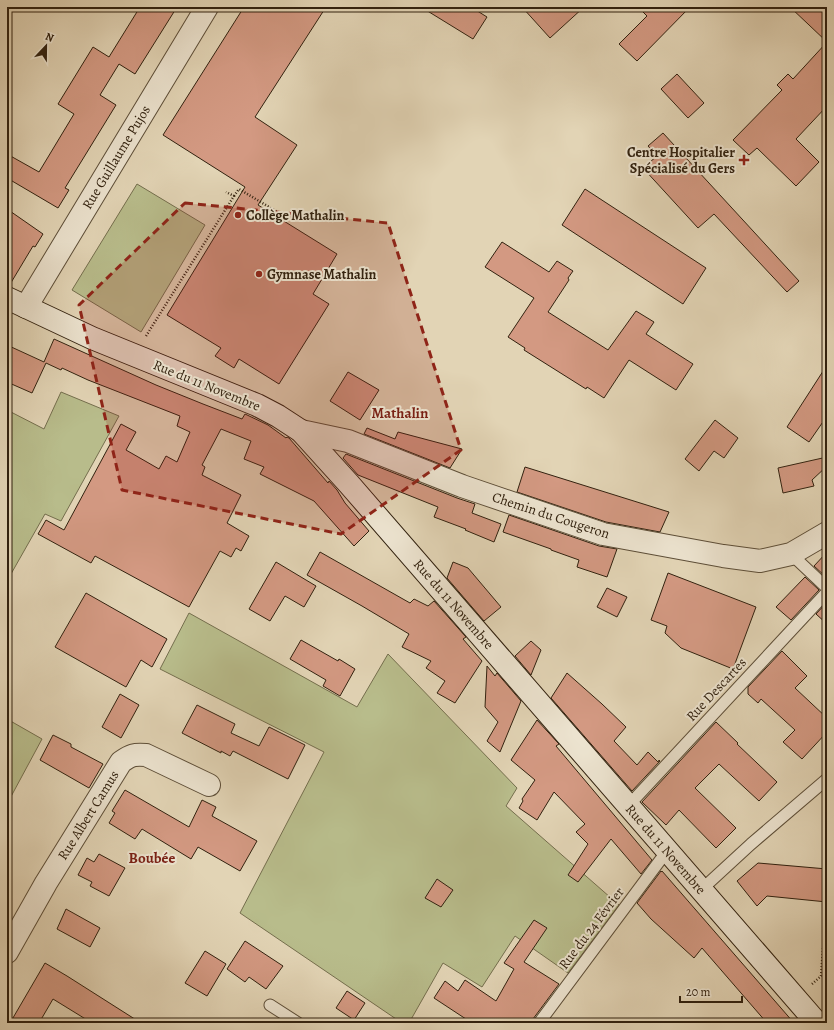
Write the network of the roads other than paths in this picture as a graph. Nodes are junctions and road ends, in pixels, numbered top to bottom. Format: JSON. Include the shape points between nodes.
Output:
{"nodes":[{"id":1,"x":207,"y":7,"type":"edge"},
{"id":2,"x":16,"y":303,"type":"edge"},
{"id":3,"x":301,"y":431,"type":"junction"},
{"id":4,"x":827,"y":534,"type":"edge"},
{"id":5,"x":791,"y":554,"type":"junction"},
{"id":6,"x":827,"y":588,"type":"edge"},
{"id":7,"x":827,"y":592,"type":"edge"},
{"id":8,"x":827,"y":779,"type":"edge"},
{"id":9,"x":209,"y":785,"type":"dead end"},
{"id":10,"x":628,"y":806,"type":"junction"},
{"id":11,"x":667,"y":851,"type":"junction"},
{"id":12,"x":701,"y":890,"type":"junction"},
{"id":13,"x":7,"y":952,"type":"edge"},
{"id":14,"x":270,"y":1005,"type":"dead end"},
{"id":15,"x":298,"y":1023,"type":"edge"},
{"id":16,"x":539,"y":1023,"type":"edge"},
{"id":17,"x":817,"y":1023,"type":"edge"}],
"edges":[{"from":1,"to":2,"type":"street","name":"Rue Guillaume Pujos"},
{"from":2,"to":3,"type":"street","name":"Rue du 11 Novembre","via":[[92,338],[257,405]]},
{"from":3,"to":5,"type":"street","name":"Chemin du Cougeron","via":[[348,441],[462,486],[603,534],[723,556],[760,560]]},
{"from":3,"to":10,"type":"street","name":"Rue du 11 Novembre","via":[[350,484]]},
{"from":4,"to":5,"type":"street","name":"Chemin du Cougeron"},
{"from":5,"to":6,"type":"lane"},
{"from":7,"to":10,"type":"lane","name":"Rue Descartes"},
{"from":8,"to":12,"type":"lane"},
{"from":9,"to":13,"type":"street","name":"Rue Albert Camus","via":[[146,755],[136,754],[121,762],[46,883]]},
{"from":10,"to":11,"type":"street","name":"Rue du 11 Novembre"},
{"from":11,"to":12,"type":"street","name":"Rue du 11 Novembre"},
{"from":11,"to":16,"type":"lane","name":"Rue du 24 Février"},
{"from":12,"to":17,"type":"street","name":"Rue du 11 Novembre"},
{"from":14,"to":15,"type":"lane"}]}
